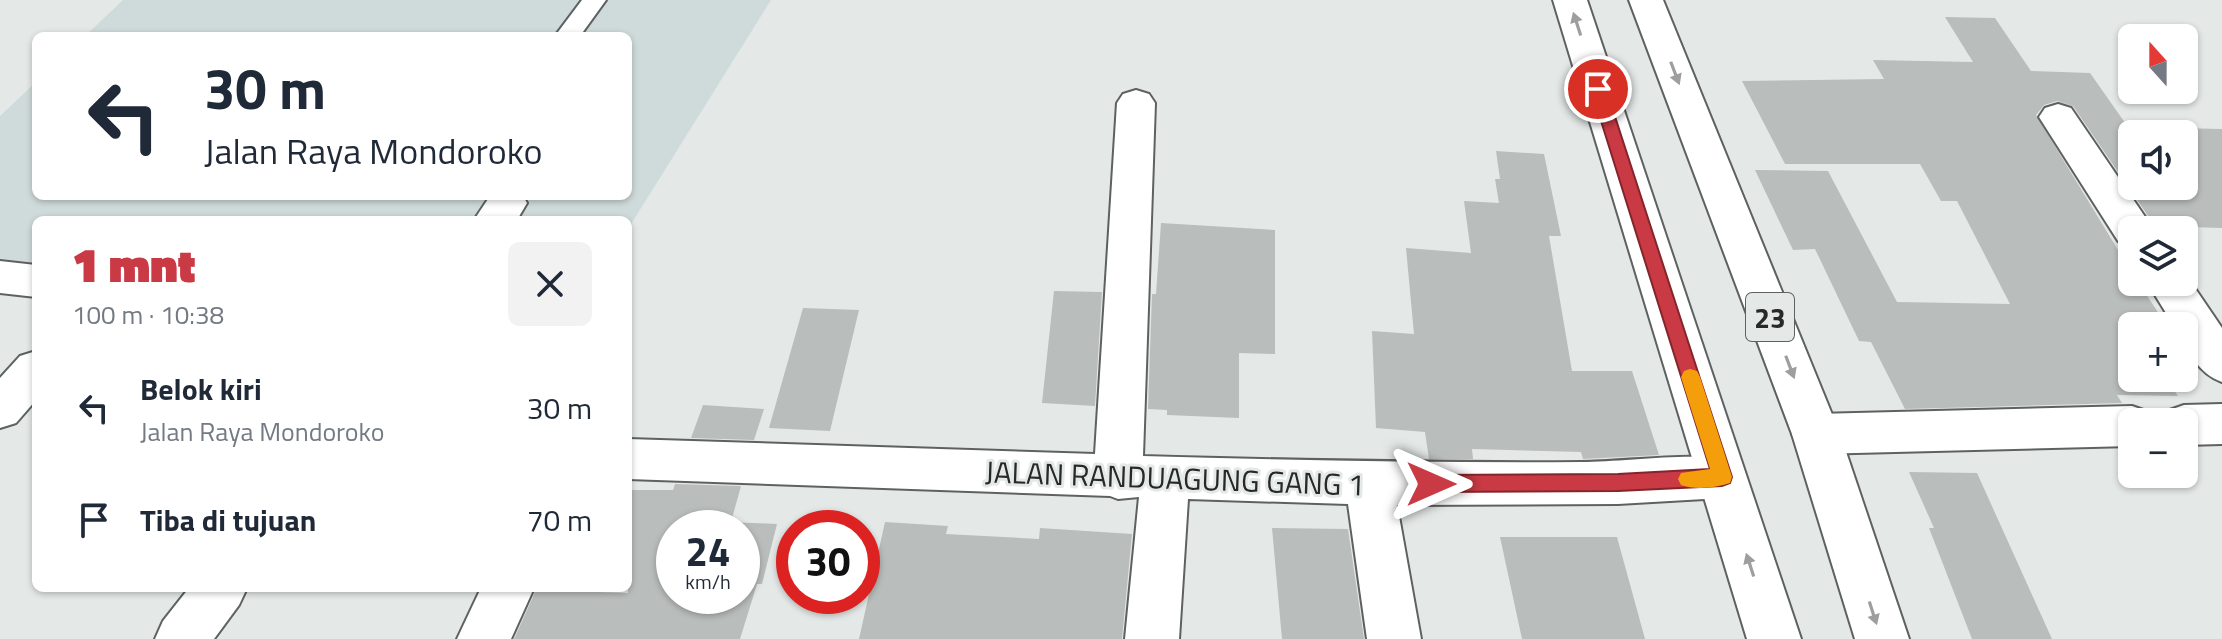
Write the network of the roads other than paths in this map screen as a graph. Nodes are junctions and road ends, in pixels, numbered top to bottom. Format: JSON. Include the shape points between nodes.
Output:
{"nodes":[{"id":1,"x":594,"y":0,"type":"edge"},
{"id":2,"x":1570,"y":0,"type":"edge"},
{"id":3,"x":1646,"y":0,"type":"edge"},
{"id":4,"x":570,"y":32,"type":"edge"},
{"id":5,"x":1136,"y":103,"type":"dead end"},
{"id":6,"x":2058,"y":117,"type":"dead end"},
{"id":7,"x":2124,"y":216,"type":"edge"},
{"id":8,"x":0,"y":277,"type":"edge"},
{"id":9,"x":32,"y":281,"type":"edge"},
{"id":10,"x":2177,"y":296,"type":"edge"},
{"id":11,"x":2222,"y":364,"type":"edge"},
{"id":12,"x":32,"y":373,"type":"edge"},
{"id":13,"x":0,"y":409,"type":"edge"},
{"id":14,"x":2222,"y":424,"type":"edge"},
{"id":15,"x":2198,"y":425,"type":"edge"},
{"id":16,"x":2118,"y":426,"type":"edge"},
{"id":17,"x":1816,"y":434,"type":"junction"},
{"id":18,"x":632,"y":459,"type":"edge"},
{"id":19,"x":1722,"y":477,"type":"junction"},
{"id":20,"x":1142,"y":478,"type":"junction"},
{"id":21,"x":1369,"y":484,"type":"junction"},
{"id":22,"x":218,"y":592,"type":"edge"},
{"id":23,"x":506,"y":592,"type":"edge"},
{"id":24,"x":182,"y":639,"type":"edge"},
{"id":25,"x":484,"y":639,"type":"edge"},
{"id":26,"x":1152,"y":639,"type":"edge"},
{"id":27,"x":1394,"y":639,"type":"edge"},
{"id":28,"x":1774,"y":639,"type":"edge"},
{"id":29,"x":1882,"y":639,"type":"edge"}],
"edges":[{"from":1,"to":4,"type":"lane"},
{"from":19,"to":2,"type":"main road","one_way":true},
{"from":3,"to":17,"type":"main road","number":"23","one_way":true},
{"from":5,"to":20,"type":"main road"},
{"from":6,"to":7,"type":"main road"},
{"from":8,"to":9,"type":"main road"},
{"from":10,"to":11,"type":"main road"},
{"from":12,"to":13,"type":"main road"},
{"from":14,"to":15,"type":"main road"},
{"from":16,"to":17,"type":"main road"},
{"from":17,"to":29,"type":"main road","number":"23","one_way":true},
{"from":18,"to":20,"type":"main road","name":"JALAN RANDUAGUNG GANG 1"},
{"from":19,"to":21,"type":"main road","name":"JALAN RANDUAGUNG GANG 1"},
{"from":28,"to":19,"type":"main road","one_way":true},
{"from":20,"to":21,"type":"main road","name":"JALAN RANDUAGUNG GANG 1"},
{"from":20,"to":26,"type":"main road"},
{"from":21,"to":27,"type":"main road"},
{"from":22,"to":24,"type":"main road"},
{"from":23,"to":25,"type":"main road"}]}
